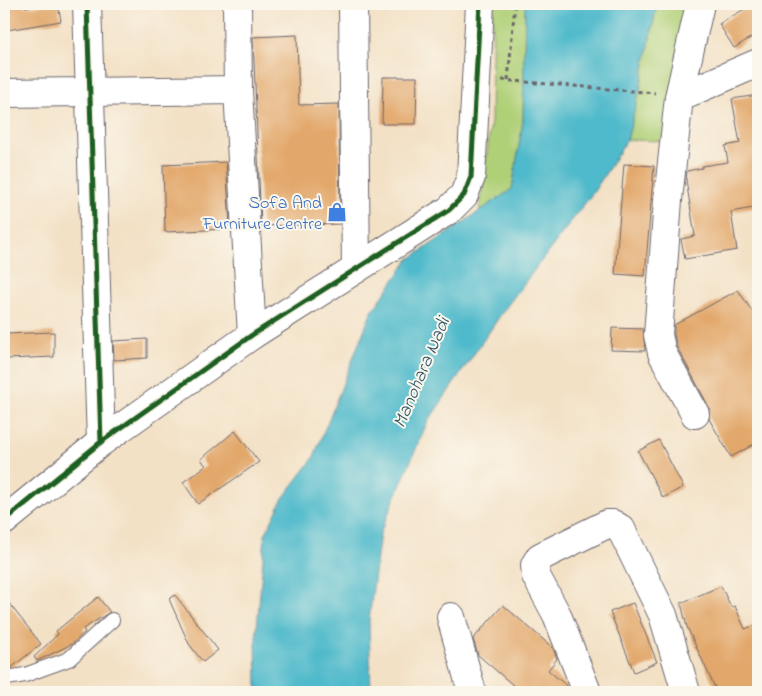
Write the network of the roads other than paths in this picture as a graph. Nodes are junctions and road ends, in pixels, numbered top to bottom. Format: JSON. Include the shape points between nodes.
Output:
{"nodes":[{"id":1,"x":87,"y":4,"type":"edge"},
{"id":2,"x":238,"y":4,"type":"edge"},
{"id":3,"x":353,"y":4,"type":"edge"},
{"id":4,"x":480,"y":4,"type":"edge"},
{"id":5,"x":700,"y":4,"type":"edge"},
{"id":6,"x":758,"y":63,"type":"edge"},
{"id":7,"x":238,"y":90,"type":"junction"},
{"id":8,"x":4,"y":93,"type":"edge"},
{"id":9,"x":91,"y":93,"type":"junction"},
{"id":10,"x":667,"y":95,"type":"junction"},
{"id":11,"x":356,"y":269,"type":"junction"},
{"id":12,"x":252,"y":335,"type":"junction"},
{"id":13,"x":695,"y":414,"type":"dead end"},
{"id":14,"x":101,"y":442,"type":"junction"},
{"id":15,"x":4,"y":521,"type":"edge"},
{"id":16,"x":451,"y":617,"type":"dead end"},
{"id":17,"x":112,"y":620,"type":"dead end"},
{"id":18,"x":4,"y":675,"type":"edge"},
{"id":19,"x":472,"y":692,"type":"edge"},
{"id":20,"x":588,"y":692,"type":"edge"},
{"id":21,"x":686,"y":692,"type":"edge"}],
"edges":[{"from":1,"to":9,"type":"street"},
{"from":2,"to":7,"type":"street"},
{"from":3,"to":11,"type":"street"},
{"from":4,"to":11,"type":"street","via":[[471,177],[464,195],[449,210]]},
{"from":5,"to":10,"type":"street"},
{"from":6,"to":10,"type":"street"},
{"from":7,"to":9,"type":"street"},
{"from":7,"to":12,"type":"street"},
{"from":8,"to":9,"type":"street"},
{"from":9,"to":14,"type":"street"},
{"from":10,"to":13,"type":"street","via":[[668,200],[658,334],[662,353]]},
{"from":11,"to":12,"type":"street"},
{"from":12,"to":14,"type":"street"},
{"from":14,"to":15,"type":"street"},
{"from":16,"to":19,"type":"street"},
{"from":17,"to":18,"type":"lane","via":[[69,659],[25,674],[7,678]]},
{"from":20,"to":21,"type":"street","via":[[534,565],[540,557],[607,524],[621,529],[663,615]]}]}
